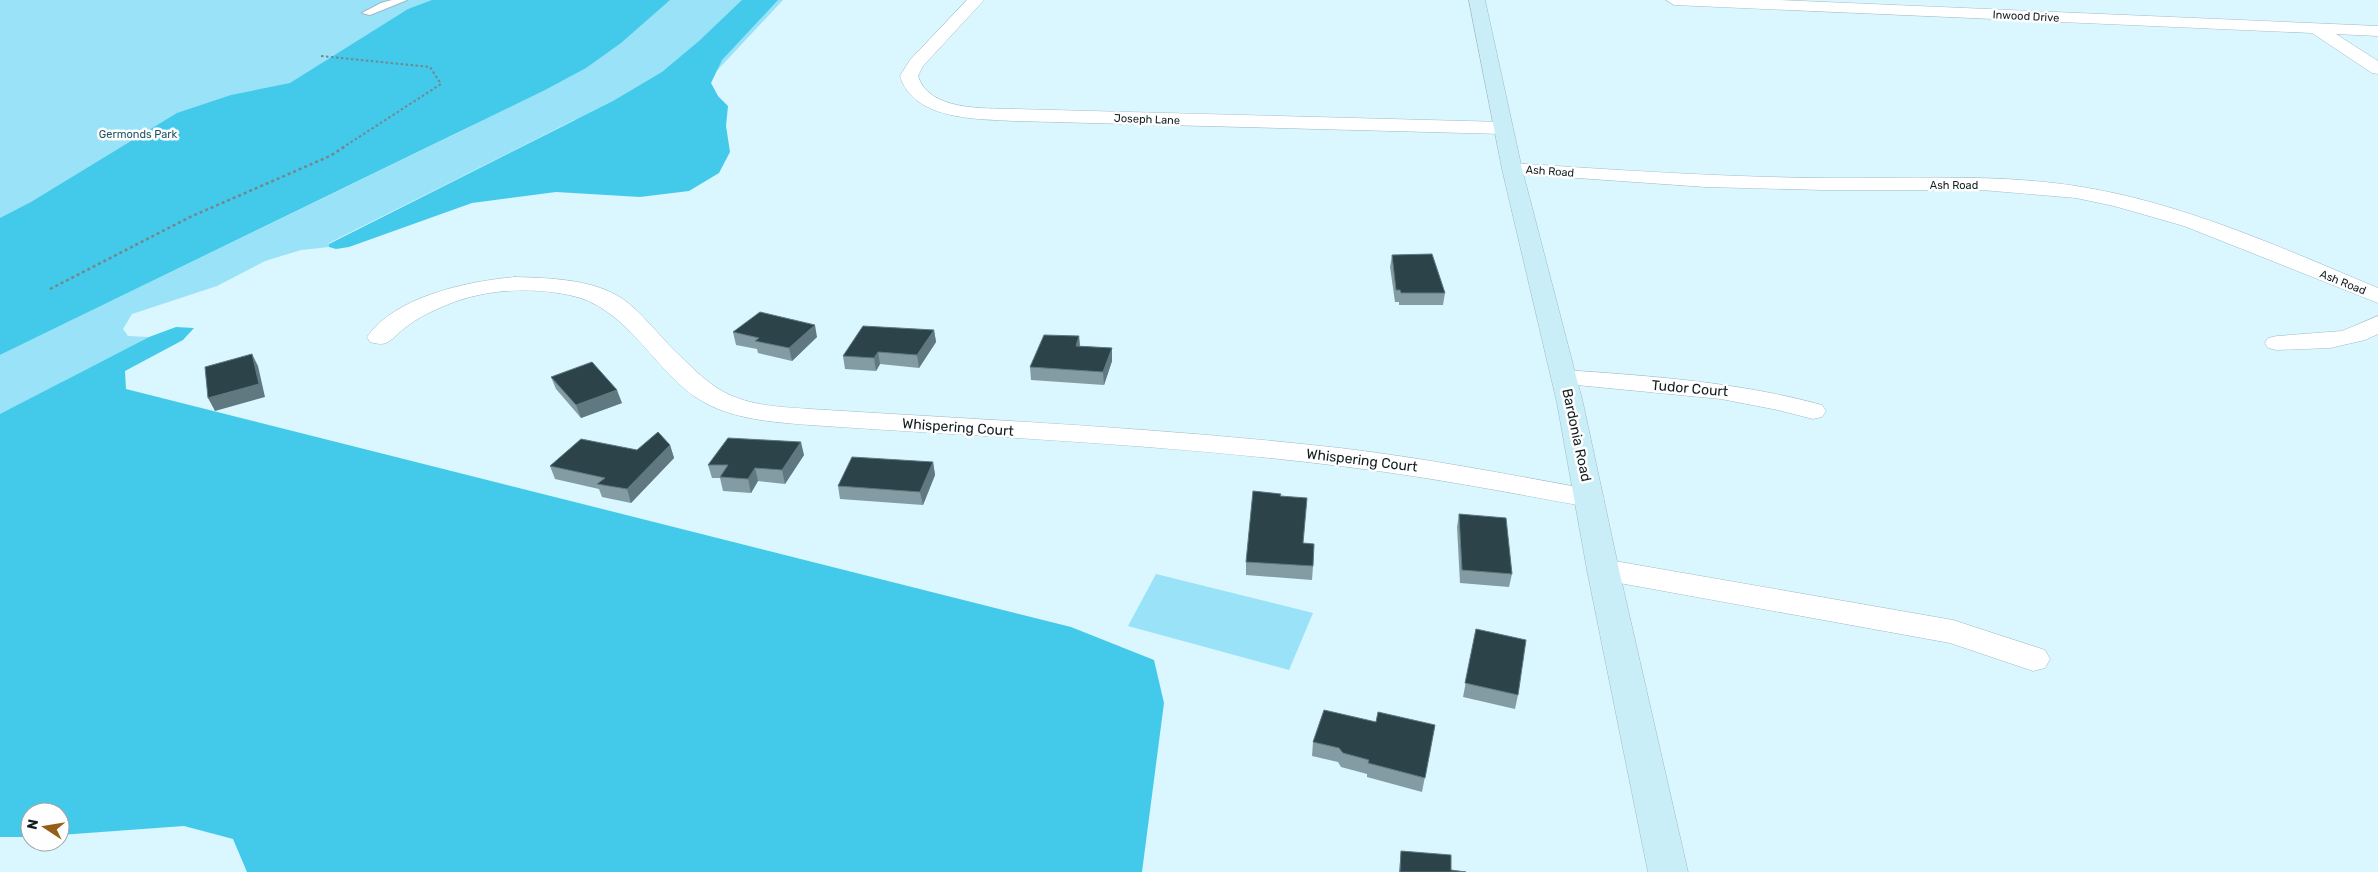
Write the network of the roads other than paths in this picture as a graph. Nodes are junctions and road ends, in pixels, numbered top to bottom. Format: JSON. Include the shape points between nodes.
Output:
{"nodes":[{"id":1,"x":402,"y":0,"type":"edge"},
{"id":2,"x":976,"y":0,"type":"edge"},
{"id":3,"x":1477,"y":0,"type":"edge"},
{"id":4,"x":1674,"y":0,"type":"edge"},
{"id":5,"x":367,"y":13,"type":"dead end"},
{"id":6,"x":2317,"y":29,"type":"junction"},
{"id":7,"x":2378,"y":31,"type":"edge"},
{"id":8,"x":2378,"y":70,"type":"edge"},
{"id":9,"x":1503,"y":128,"type":"junction"},
{"id":10,"x":1512,"y":169,"type":"junction"},
{"id":11,"x":2378,"y":296,"type":"edge"},
{"id":12,"x":2378,"y":323,"type":"edge"},
{"id":13,"x":379,"y":337,"type":"dead end"},
{"id":14,"x":2277,"y":343,"type":"dead end"},
{"id":15,"x":1565,"y":378,"type":"junction"},
{"id":16,"x":1813,"y":411,"type":"dead end"},
{"id":17,"x":1590,"y":498,"type":"junction"},
{"id":18,"x":1604,"y":570,"type":"junction"},
{"id":19,"x":2033,"y":658,"type":"dead end"},
{"id":20,"x":1668,"y":872,"type":"edge"}],
"edges":[{"from":1,"to":5,"type":"lane"},
{"from":2,"to":9,"type":"street","name":"Joseph Lane","via":[[916,64],[909,76],[912,88],[922,97],[957,110],[1014,115]]},
{"from":3,"to":9,"type":"street","name":"Bardonia Road"},
{"from":4,"to":6,"type":"street","name":"Inwood Drive"},
{"from":6,"to":7,"type":"street","name":"Inwood Drive"},
{"from":6,"to":8,"type":"street"},
{"from":9,"to":10,"type":"street","name":"Bardonia Road"},
{"from":10,"to":11,"type":"street","name":"Ash Road","via":[[1698,182],[2014,186],[2075,192],[2130,203],[2195,222]]},
{"from":10,"to":15,"type":"street","name":"Bardonia Road"},
{"from":12,"to":14,"type":"street","via":[[2372,328],[2334,340]]},
{"from":13,"to":17,"type":"street","name":"Whispering Court","via":[[401,318],[465,291],[504,285],[558,286],[589,293],[614,304],[682,373],[706,392],[741,407],[763,412],[1288,451],[1425,468]]},
{"from":15,"to":16,"type":"street","name":"Tudor Court","via":[[1723,390]]},
{"from":15,"to":17,"type":"street","name":"Bardonia Road"},
{"from":17,"to":18,"type":"street","name":"Bardonia Road"},
{"from":18,"to":19,"type":"street","via":[[1953,632]]},
{"from":18,"to":20,"type":"street","name":"Bardonia Road"}]}
